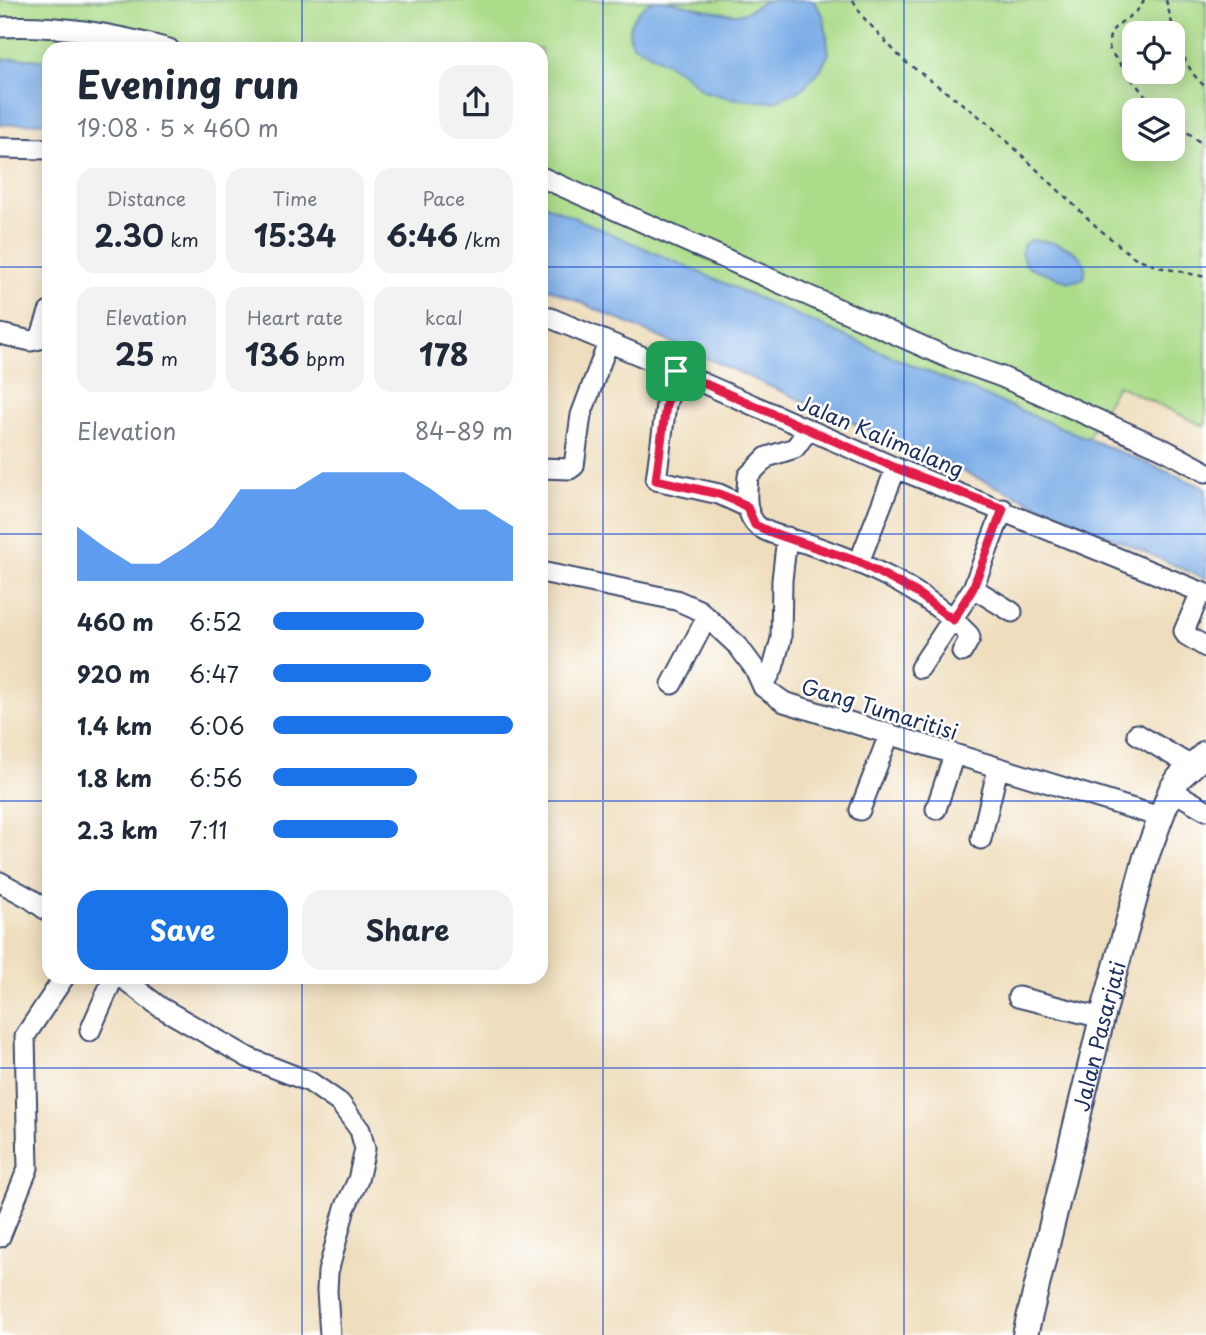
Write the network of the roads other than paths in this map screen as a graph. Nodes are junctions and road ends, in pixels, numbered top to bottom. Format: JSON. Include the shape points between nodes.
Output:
{"nodes":[{"id":1,"x":0,"y":27,"type":"edge"},
{"id":2,"x":137,"y":42,"type":"edge"},
{"id":3,"x":0,"y":148,"type":"edge"},
{"id":4,"x":42,"y":149,"type":"edge"},
{"id":5,"x":548,"y":180,"type":"edge"},
{"id":6,"x":548,"y":317,"type":"edge"},
{"id":7,"x":42,"y":333,"type":"edge"},
{"id":8,"x":0,"y":334,"type":"edge"},
{"id":9,"x":608,"y":342,"type":"junction"},
{"id":10,"x":676,"y":371,"type":"junction"},
{"id":11,"x":808,"y":430,"type":"junction"},
{"id":12,"x":548,"y":468,"type":"edge"},
{"id":13,"x":896,"y":468,"type":"junction"},
{"id":14,"x":1206,"y":472,"type":"edge"},
{"id":15,"x":747,"y":507,"type":"junction"},
{"id":16,"x":1003,"y":509,"type":"junction"},
{"id":17,"x":788,"y":537,"type":"junction"},
{"id":18,"x":859,"y":562,"type":"junction"},
{"id":19,"x":548,"y":573,"type":"edge"},
{"id":20,"x":973,"y":588,"type":"junction"},
{"id":21,"x":1204,"y":593,"type":"edge"},
{"id":22,"x":1012,"y":612,"type":"dead end"},
{"id":23,"x":707,"y":617,"type":"junction"},
{"id":24,"x":953,"y":620,"type":"junction"},
{"id":25,"x":1206,"y":647,"type":"edge"},
{"id":26,"x":962,"y":652,"type":"dead end"},
{"id":27,"x":920,"y":668,"type":"dead end"},
{"id":28,"x":672,"y":684,"type":"dead end"},
{"id":29,"x":763,"y":687,"type":"junction"},
{"id":30,"x":1138,"y":734,"type":"dead end"},
{"id":31,"x":889,"y":735,"type":"junction"},
{"id":32,"x":954,"y":755,"type":"junction"},
{"id":33,"x":1199,"y":760,"type":"edge"},
{"id":34,"x":998,"y":768,"type":"junction"},
{"id":35,"x":1171,"y":790,"type":"junction"},
{"id":36,"x":936,"y":809,"type":"dead end"},
{"id":37,"x":860,"y":810,"type":"dead end"},
{"id":38,"x":1206,"y":810,"type":"edge"},
{"id":39,"x":1160,"y":817,"type":"junction"},
{"id":40,"x":981,"y":839,"type":"dead end"},
{"id":41,"x":0,"y":882,"type":"edge"},
{"id":42,"x":42,"y":907,"type":"edge"},
{"id":43,"x":60,"y":984,"type":"edge"},
{"id":44,"x":111,"y":984,"type":"edge"},
{"id":45,"x":130,"y":984,"type":"edge"},
{"id":46,"x":1018,"y":997,"type":"dead end"},
{"id":47,"x":1102,"y":1018,"type":"junction"},
{"id":48,"x":90,"y":1031,"type":"dead end"},
{"id":49,"x":0,"y":1237,"type":"edge"},
{"id":50,"x":330,"y":1335,"type":"edge"},
{"id":51,"x":1025,"y":1335,"type":"edge"}],
"edges":[{"from":1,"to":2,"type":"street","via":[[37,25]]},
{"from":3,"to":4,"type":"street"},
{"from":5,"to":14,"type":"street","via":[[949,358],[1002,377]]},
{"from":6,"to":9,"type":"street","name":"Jalan Kalimalang"},
{"from":7,"to":8,"type":"street","via":[[40,339],[31,341]]},
{"from":9,"to":10,"type":"street","name":"Jalan Kalimalang"},
{"from":9,"to":12,"type":"street","via":[[581,415],[575,466]]},
{"from":10,"to":11,"type":"street","name":"Jalan Kalimalang"},
{"from":10,"to":15,"type":"street","via":[[666,405],[656,480],[719,494]]},
{"from":11,"to":13,"type":"street","name":"Jalan Kalimalang"},
{"from":11,"to":15,"type":"street","via":[[795,448],[767,457],[748,476]]},
{"from":13,"to":16,"type":"street","name":"Jalan Kalimalang"},
{"from":13,"to":18,"type":"street"},
{"from":15,"to":17,"type":"street","via":[[755,525]]},
{"from":16,"to":20,"type":"street"},
{"from":16,"to":21,"type":"street","name":"Jalan Kalimalang"},
{"from":17,"to":18,"type":"street"},
{"from":17,"to":29,"type":"street","via":[[782,639]]},
{"from":18,"to":24,"type":"street","via":[[917,593]]},
{"from":19,"to":23,"type":"street","name":"Gang Tumaritisi","via":[[676,600]]},
{"from":20,"to":22,"type":"street"},
{"from":20,"to":24,"type":"street"},
{"from":21,"to":25,"type":"street","via":[[1184,631]]},
{"from":23,"to":28,"type":"street"},
{"from":23,"to":29,"type":"street","name":"Gang Tumaritisi","via":[[738,646]]},
{"from":24,"to":26,"type":"street","via":[[970,638]]},
{"from":24,"to":27,"type":"street"},
{"from":29,"to":31,"type":"street","name":"Gang Tumaritisi","via":[[784,702]]},
{"from":30,"to":33,"type":"street"},
{"from":31,"to":32,"type":"street","name":"Gang Tumaritisi"},
{"from":31,"to":37,"type":"street"},
{"from":32,"to":34,"type":"street","name":"Gang Tumaritisi"},
{"from":32,"to":36,"type":"street"},
{"from":33,"to":35,"type":"main road","name":"Jalan Pasarjati"},
{"from":34,"to":39,"type":"street","name":"Gang Tumaritisi"},
{"from":34,"to":40,"type":"street"},
{"from":35,"to":38,"type":"street"},
{"from":35,"to":39,"type":"main road","name":"Jalan Pasarjati"},
{"from":39,"to":47,"type":"main road","name":"Jalan Pasarjati"},
{"from":41,"to":42,"type":"street"},
{"from":43,"to":49,"type":"street","via":[[25,1036],[28,1168]]},
{"from":44,"to":48,"type":"street"},
{"from":45,"to":50,"type":"street","via":[[160,1007],[249,1058],[310,1082],[340,1103],[360,1130],[365,1149],[328,1272]]},
{"from":46,"to":47,"type":"street"},
{"from":47,"to":51,"type":"main road","name":"Jalan Pasarjati"}]}
